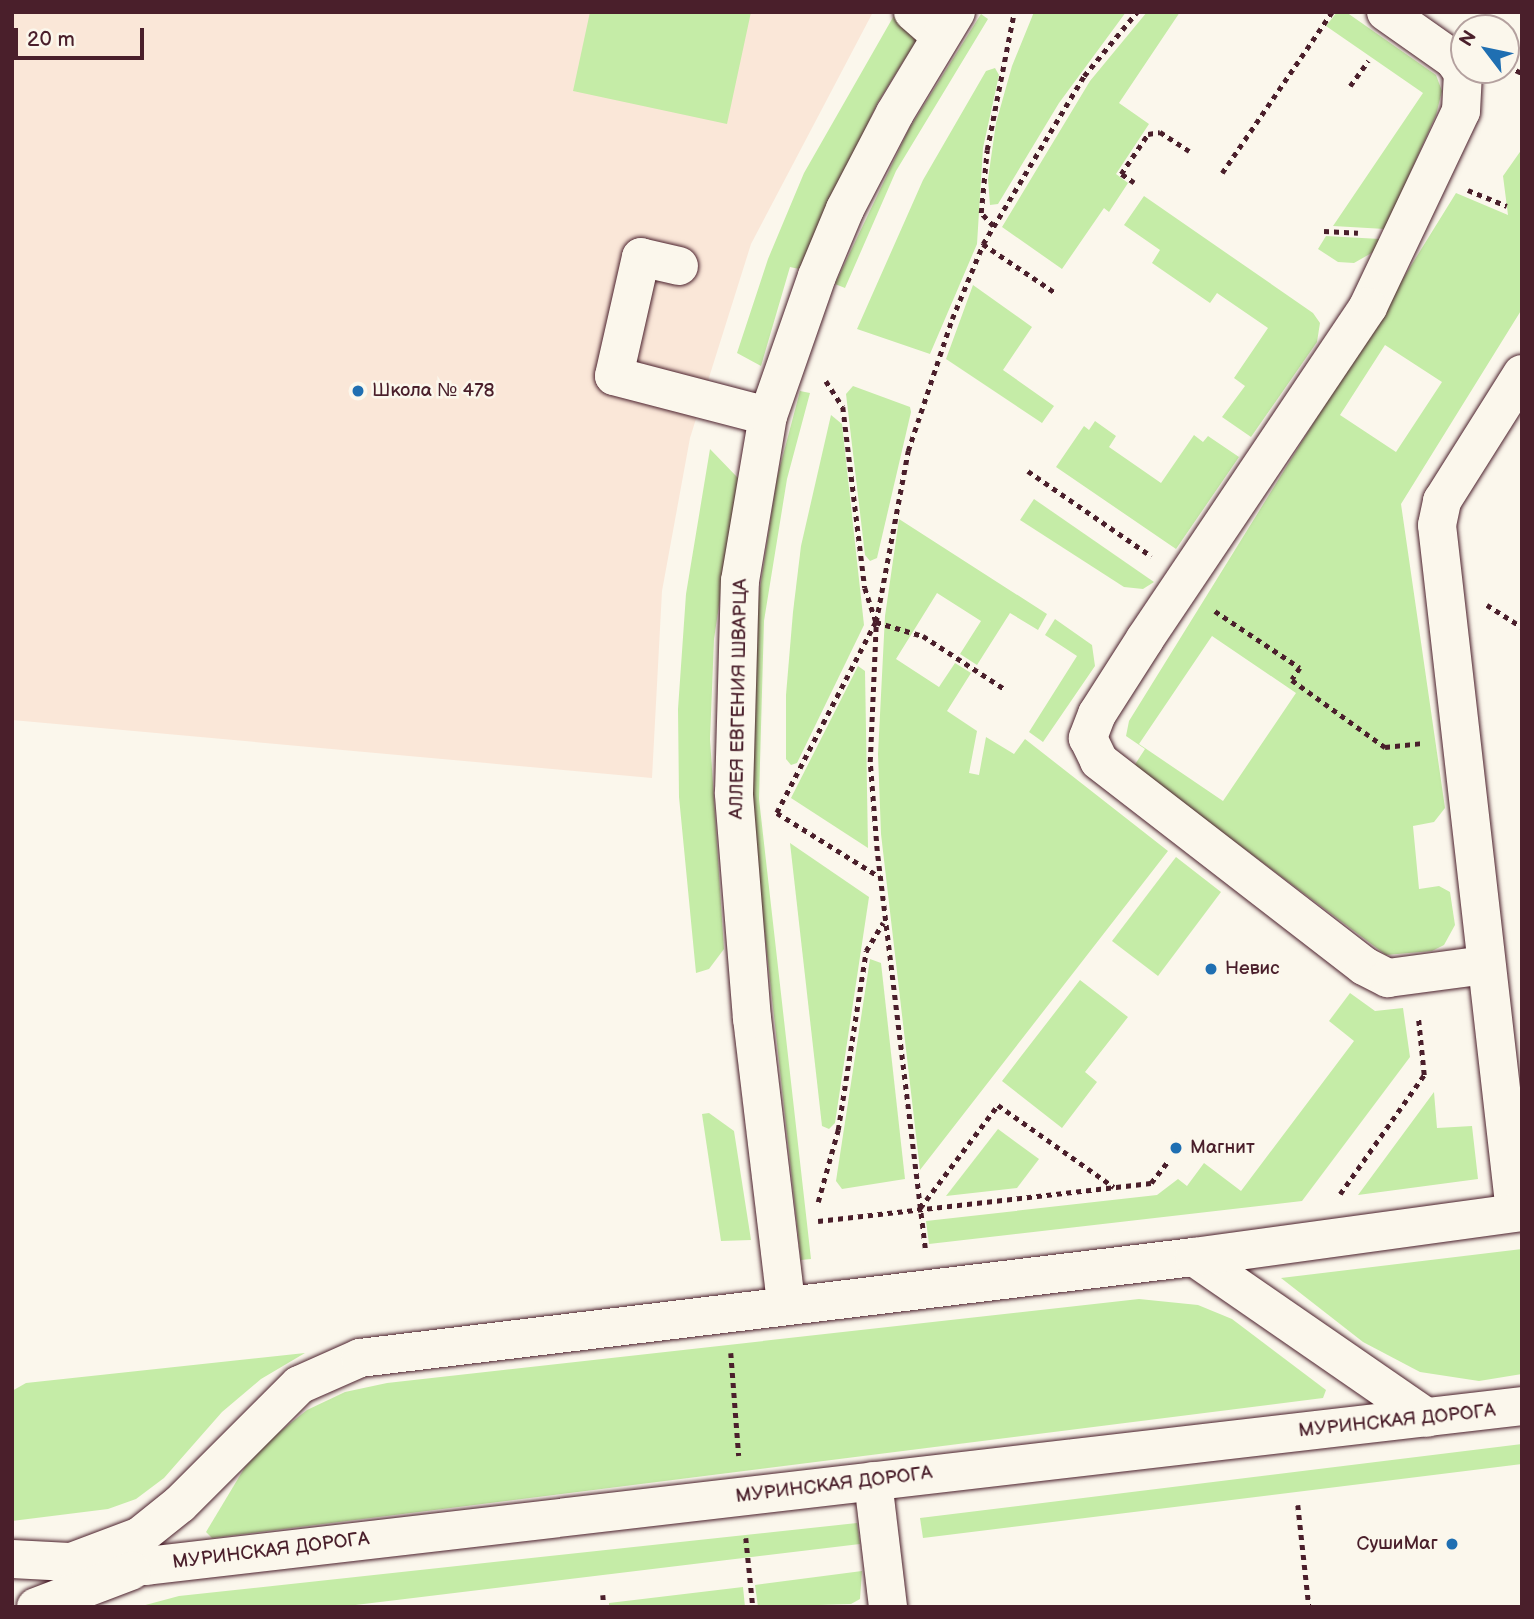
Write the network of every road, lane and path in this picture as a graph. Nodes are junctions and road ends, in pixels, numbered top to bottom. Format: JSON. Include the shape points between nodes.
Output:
{"nodes":[{"id":1,"x":1014,"y":12,"type":"edge"},
{"id":2,"x":1137,"y":12,"type":"edge"},
{"id":3,"x":1332,"y":12,"type":"edge"},
{"id":4,"x":1386,"y":12,"type":"edge"},
{"id":5,"x":936,"y":20,"type":"edge"},
{"id":6,"x":1368,"y":61,"type":"dead end"},
{"id":7,"x":1350,"y":86,"type":"dead end"},
{"id":8,"x":1189,"y":151,"type":"dead end"},
{"id":9,"x":1222,"y":173,"type":"dead end"},
{"id":10,"x":1134,"y":183,"type":"dead end"},
{"id":11,"x":1465,"y":188,"type":"dead end"},
{"id":12,"x":1507,"y":206,"type":"dead end"},
{"id":13,"x":993,"y":226,"type":"junction"},
{"id":14,"x":1324,"y":231,"type":"dead end"},
{"id":15,"x":1371,"y":233,"type":"dead end"},
{"id":16,"x":983,"y":244,"type":"junction"},
{"id":17,"x":679,"y":266,"type":"dead end"},
{"id":18,"x":1057,"y":294,"type":"dead end"},
{"id":19,"x":1522,"y":374,"type":"edge"},
{"id":20,"x":825,"y":381,"type":"dead end"},
{"id":21,"x":768,"y":416,"type":"junction"},
{"id":22,"x":1028,"y":471,"type":"dead end"},
{"id":23,"x":1158,"y":561,"type":"dead end"},
{"id":24,"x":1475,"y":597,"type":"dead end"},
{"id":25,"x":1210,"y":608,"type":"dead end"},
{"id":26,"x":876,"y":622,"type":"junction"},
{"id":27,"x":1522,"y":627,"type":"edge"},
{"id":28,"x":1006,"y":690,"type":"dead end"},
{"id":29,"x":1464,"y":739,"type":"junction"},
{"id":30,"x":880,"y":877,"type":"junction"},
{"id":31,"x":884,"y":923,"type":"junction"},
{"id":32,"x":1486,"y":965,"type":"junction"},
{"id":33,"x":1417,"y":1002,"type":"dead end"},
{"id":34,"x":1168,"y":1161,"type":"dead end"},
{"id":35,"x":1114,"y":1188,"type":"junction"},
{"id":36,"x":1336,"y":1200,"type":"dead end"},
{"id":37,"x":920,"y":1209,"type":"junction"},
{"id":38,"x":1519,"y":1212,"type":"edge"},
{"id":39,"x":1194,"y":1257,"type":"junction"},
{"id":40,"x":927,"y":1259,"type":"dead end"},
{"id":41,"x":786,"y":1303,"type":"junction"},
{"id":42,"x":727,"y":1311,"type":"junction"},
{"id":43,"x":1522,"y":1406,"type":"edge"},
{"id":44,"x":1427,"y":1418,"type":"junction"},
{"id":45,"x":873,"y":1481,"type":"junction"},
{"id":46,"x":743,"y":1496,"type":"junction"},
{"id":47,"x":1298,"y":1505,"type":"dead end"},
{"id":48,"x":12,"y":1559,"type":"edge"},
{"id":49,"x":74,"y":1561,"type":"junction"},
{"id":50,"x":146,"y":1566,"type":"junction"},
{"id":51,"x":603,"y":1595,"type":"dead end"},
{"id":52,"x":36,"y":1607,"type":"edge"},
{"id":53,"x":604,"y":1607,"type":"edge"},
{"id":54,"x":752,"y":1607,"type":"edge"},
{"id":55,"x":888,"y":1607,"type":"edge"},
{"id":56,"x":1309,"y":1607,"type":"edge"}],
"edges":[{"from":1,"to":13,"type":"path","via":[[987,150],[981,213]]},
{"from":2,"to":13,"type":"path","via":[[1084,76]]},
{"from":3,"to":9,"type":"path"},
{"from":4,"to":32,"type":"street","via":[[1454,60],[1463,73],[1461,111],[1368,307],[1145,639],[1097,714],[1088,738],[1099,761],[1364,966],[1388,978]]},
{"from":5,"to":21,"type":"street","name":"АЛЛЕЯ ЕВГЕНИЯ ШВАРЦА","via":[[845,209]]},
{"from":6,"to":7,"type":"path"},
{"from":8,"to":10,"type":"path","via":[[1160,132],[1148,134],[1121,174]]},
{"from":11,"to":12,"type":"path"},
{"from":13,"to":16,"type":"path"},
{"from":14,"to":15,"type":"path"},
{"from":16,"to":18,"type":"path"},
{"from":16,"to":26,"type":"path","via":[[952,319],[908,452]]},
{"from":17,"to":21,"type":"street","via":[[641,257],[614,376]]},
{"from":19,"to":29,"type":"street","via":[[1442,500],[1437,525]]},
{"from":20,"to":26,"type":"path","via":[[843,407],[865,588]]},
{"from":21,"to":41,"type":"street","name":"АЛЛЕЯ ЕВГЕНИЯ ШВАРЦА","via":[[740,581],[734,793],[752,1019]]},
{"from":22,"to":23,"type":"path"},
{"from":24,"to":27,"type":"path"},
{"from":25,"to":29,"type":"path","via":[[1300,668],[1292,680],[1385,747]]},
{"from":26,"to":28,"type":"path","via":[[923,636]]},
{"from":26,"to":30,"type":"path","via":[[870,762]]},
{"from":26,"to":30,"type":"path","via":[[777,813]]},
{"from":29,"to":32,"type":"street"},
{"from":30,"to":31,"type":"path"},
{"from":31,"to":37,"type":"path"},
{"from":31,"to":37,"type":"path","via":[[866,951],[838,1130],[812,1222]]},
{"from":32,"to":38,"type":"street"},
{"from":33,"to":36,"type":"path","via":[[1424,1075]]},
{"from":34,"to":35,"type":"path","via":[[1151,1183]]},
{"from":35,"to":37,"type":"path"},
{"from":35,"to":37,"type":"path","via":[[998,1105]]},
{"from":37,"to":40,"type":"path"},
{"from":38,"to":39,"type":"street"},
{"from":39,"to":41,"type":"street"},
{"from":39,"to":44,"type":"street"},
{"from":41,"to":42,"type":"street"},
{"from":42,"to":46,"type":"path"},
{"from":42,"to":49,"type":"street","via":[[360,1358],[299,1385],[180,1503],[140,1536]]},
{"from":43,"to":44,"type":"street","name":"МУРИНСКАЯ ДОРОГА"},
{"from":44,"to":45,"type":"street","name":"МУРИНСКАЯ ДОРОГА"},
{"from":45,"to":46,"type":"street","name":"МУРИНСКАЯ ДОРОГА"},
{"from":45,"to":55,"type":"street"},
{"from":46,"to":50,"type":"street","name":"МУРИНСКАЯ ДОРОГА"},
{"from":46,"to":54,"type":"path"},
{"from":47,"to":56,"type":"path"},
{"from":48,"to":49,"type":"street","name":"МУРИНСКАЯ ДОРОГА"},
{"from":49,"to":50,"type":"street","name":"МУРИНСКАЯ ДОРОГА"},
{"from":50,"to":52,"type":"street","name":"МУРИНСКАЯ ДОРОГА"},
{"from":51,"to":53,"type":"path"}]}
